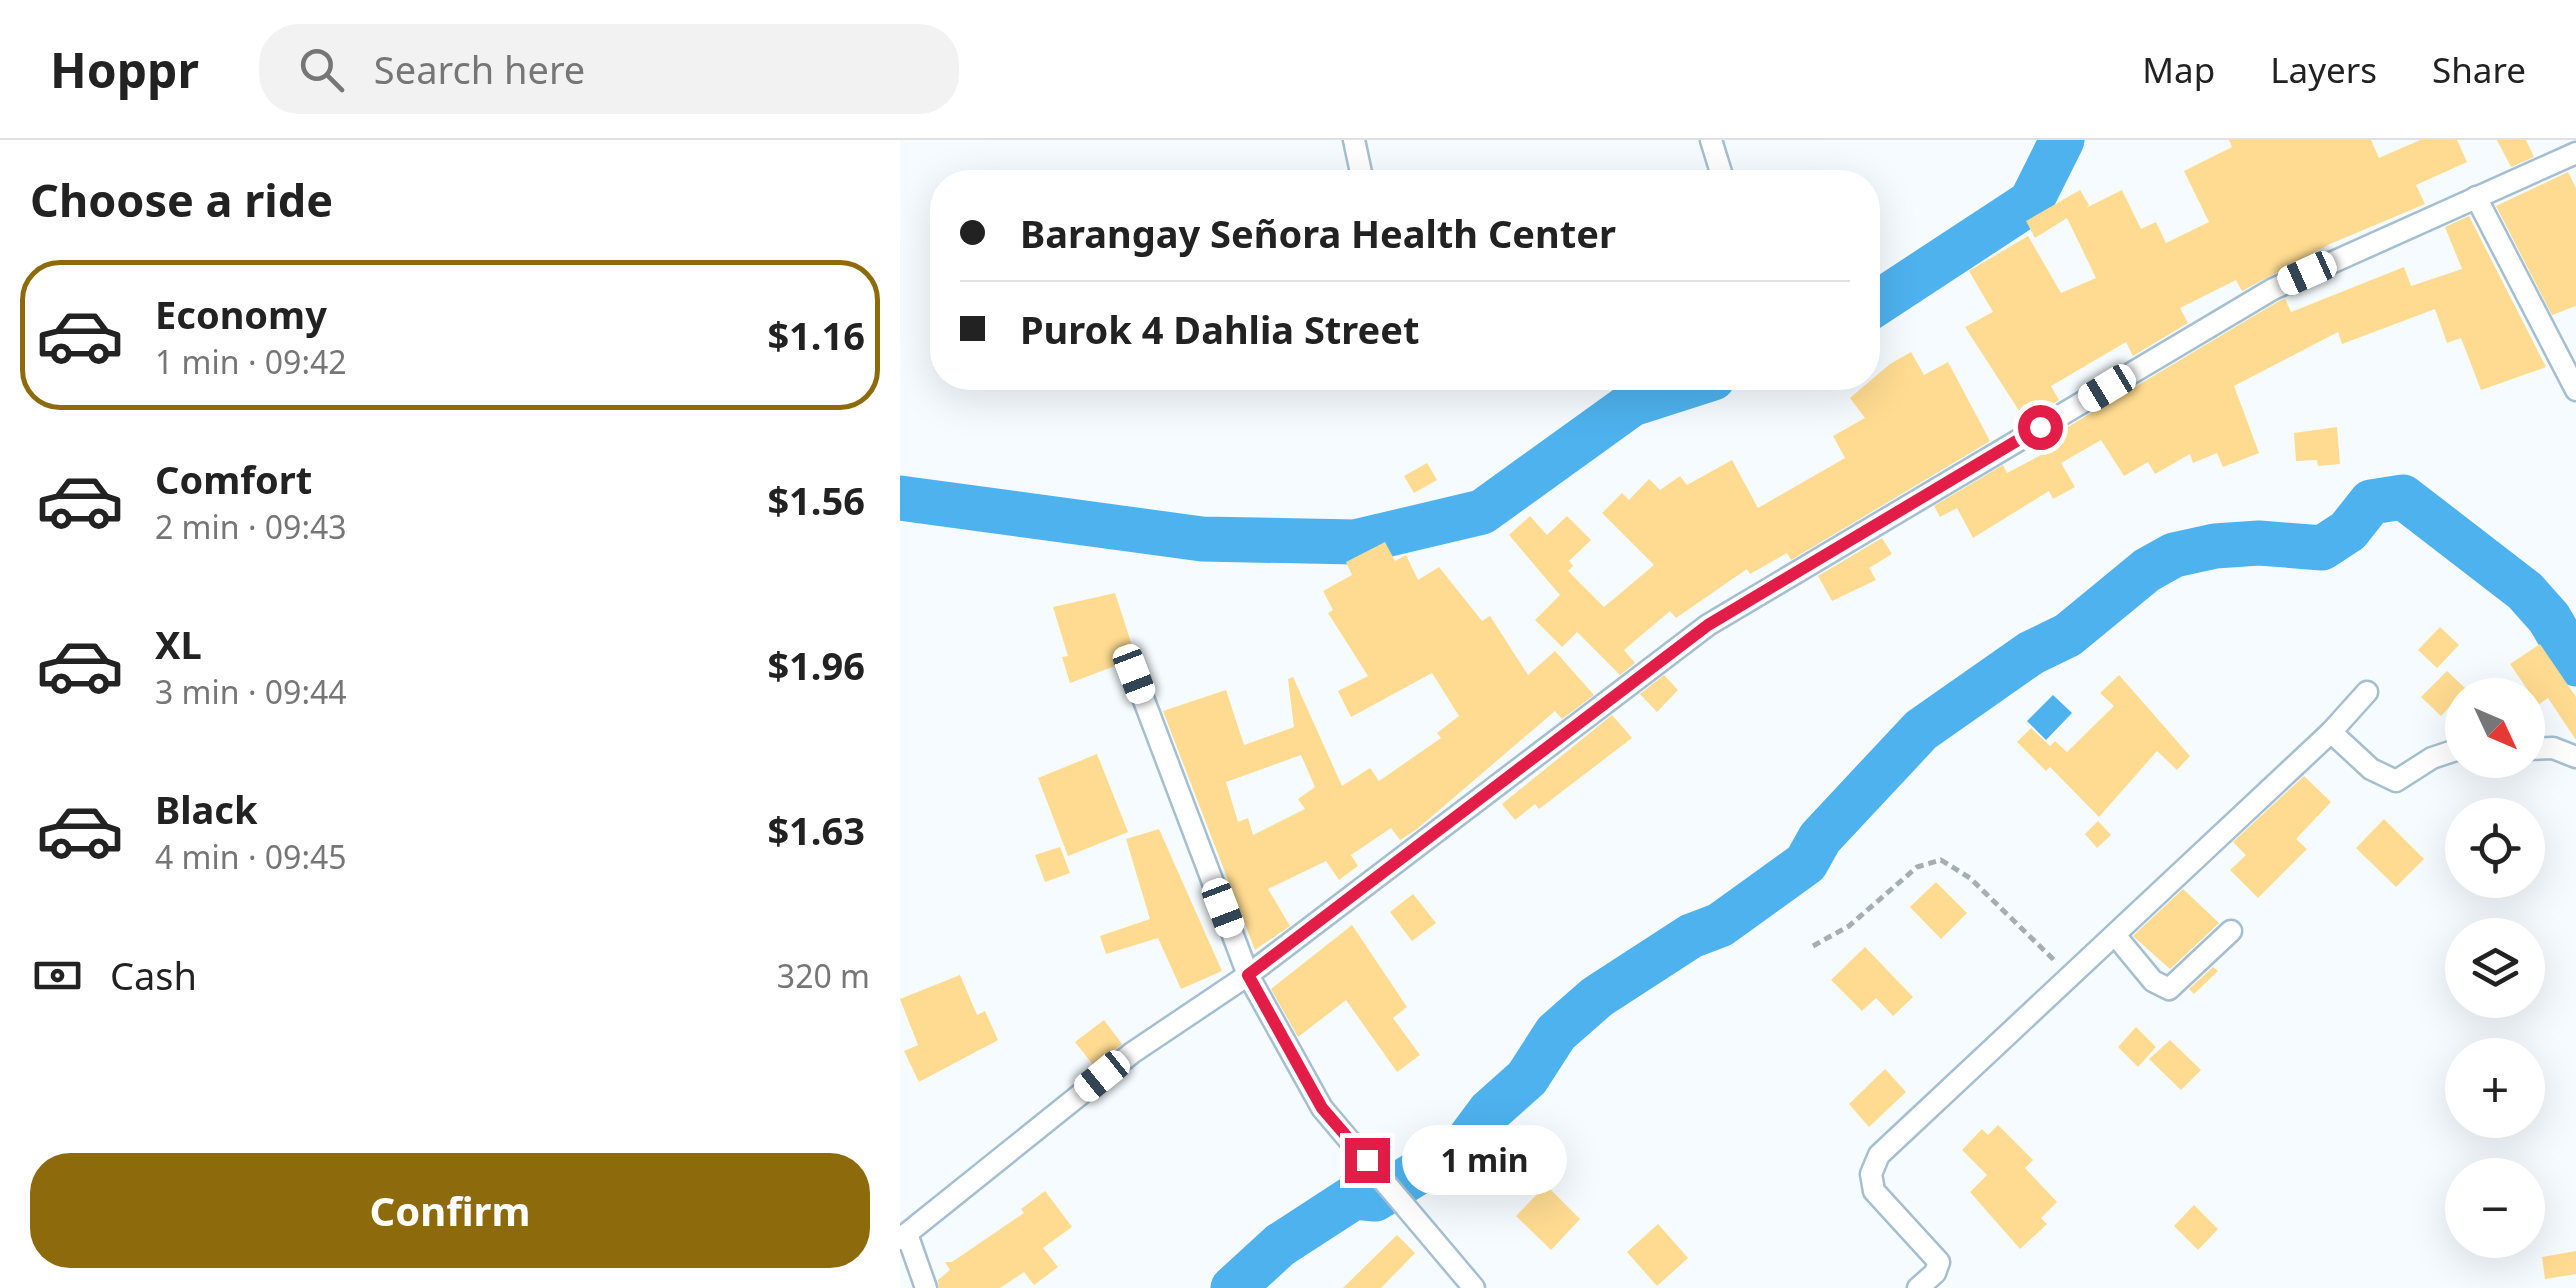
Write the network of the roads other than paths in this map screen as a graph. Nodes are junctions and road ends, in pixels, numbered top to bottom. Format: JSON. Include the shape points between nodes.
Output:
{"nodes":[{"id":1,"x":1354,"y":140,"type":"edge"},
{"id":2,"x":1711,"y":140,"type":"edge"},
{"id":3,"x":2576,"y":153,"type":"edge"},
{"id":4,"x":1360,"y":170,"type":"edge"},
{"id":5,"x":1720,"y":170,"type":"edge"},
{"id":6,"x":2476,"y":197,"type":"junction"},
{"id":7,"x":2576,"y":390,"type":"edge"},
{"id":8,"x":1134,"y":674,"type":"dead end"},
{"id":9,"x":2367,"y":692,"type":"dead end"},
{"id":10,"x":2331,"y":732,"type":"junction"},
{"id":11,"x":2545,"y":748,"type":"edge"},
{"id":12,"x":2445,"y":754,"type":"edge"},
{"id":13,"x":2576,"y":758,"type":"edge"},
{"id":14,"x":2231,"y":932,"type":"dead end"},
{"id":15,"x":2115,"y":935,"type":"junction"},
{"id":16,"x":1248,"y":975,"type":"junction"},
{"id":17,"x":904,"y":1237,"type":"edge"},
{"id":18,"x":926,"y":1288,"type":"edge"},
{"id":19,"x":1474,"y":1288,"type":"edge"},
{"id":20,"x":1918,"y":1288,"type":"edge"}],
"edges":[{"from":1,"to":4,"type":"street"},
{"from":2,"to":5,"type":"street"},
{"from":3,"to":6,"type":"street"},
{"from":6,"to":7,"type":"street"},
{"from":6,"to":16,"type":"street","via":[[2273,288],[1708,625]]},
{"from":8,"to":16,"type":"street"},
{"from":9,"to":10,"type":"street"},
{"from":10,"to":12,"type":"street","via":[[2396,781]]},
{"from":10,"to":15,"type":"street"},
{"from":11,"to":13,"type":"street"},
{"from":14,"to":15,"type":"street","via":[[2169,989]]},
{"from":15,"to":20,"type":"street","via":[[1879,1155],[1871,1174],[1874,1191],[1939,1262]]},
{"from":16,"to":17,"type":"street","via":[[1132,1052]]},
{"from":16,"to":19,"type":"street","via":[[1322,1108]]},
{"from":17,"to":18,"type":"street"}]}
